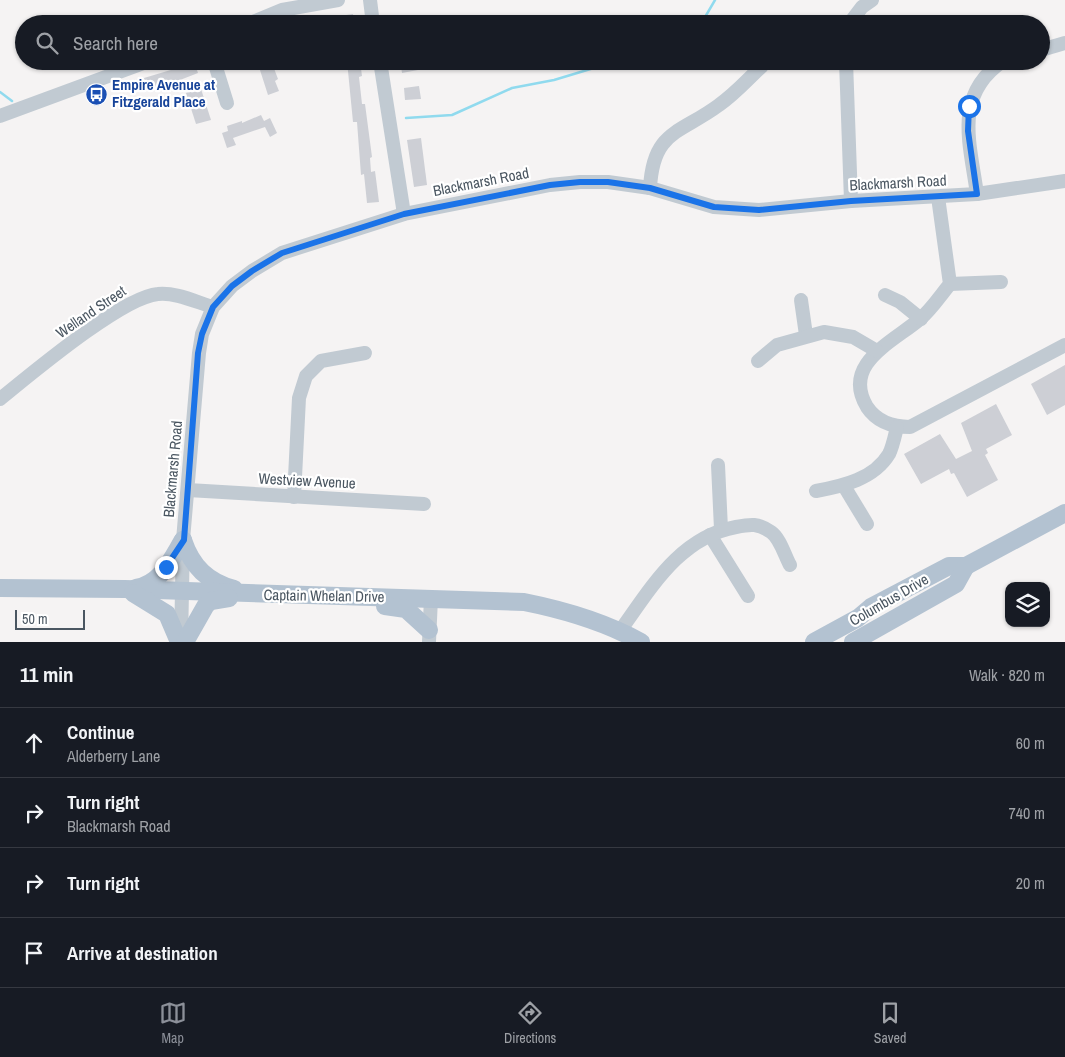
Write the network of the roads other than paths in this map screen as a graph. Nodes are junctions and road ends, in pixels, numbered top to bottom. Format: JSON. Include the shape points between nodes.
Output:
{"nodes":[{"id":1,"x":338,"y":0,"type":"edge"},
{"id":2,"x":370,"y":0,"type":"edge"},
{"id":3,"x":872,"y":0,"type":"edge"},
{"id":4,"x":270,"y":15,"type":"edge"},
{"id":5,"x":372,"y":15,"type":"edge"},
{"id":6,"x":855,"y":15,"type":"edge"},
{"id":7,"x":1065,"y":43,"type":"edge"},
{"id":8,"x":1050,"y":47,"type":"edge"},
{"id":9,"x":125,"y":70,"type":"edge"},
{"id":10,"x":217,"y":70,"type":"edge"},
{"id":11,"x":381,"y":70,"type":"edge"},
{"id":12,"x":758,"y":70,"type":"edge"},
{"id":13,"x":846,"y":70,"type":"edge"},
{"id":14,"x":993,"y":70,"type":"edge"},
{"id":15,"x":228,"y":103,"type":"dead end"},
{"id":16,"x":0,"y":116,"type":"edge"},
{"id":17,"x":1065,"y":181,"type":"edge"},
{"id":18,"x":650,"y":188,"type":"junction"},
{"id":19,"x":977,"y":194,"type":"junction"},
{"id":20,"x":938,"y":197,"type":"junction"},
{"id":21,"x":851,"y":201,"type":"junction"},
{"id":22,"x":404,"y":214,"type":"junction"},
{"id":23,"x":1001,"y":282,"type":"dead end"},
{"id":24,"x":950,"y":284,"type":"junction"},
{"id":25,"x":886,"y":295,"type":"dead end"},
{"id":26,"x":801,"y":300,"type":"dead end"},
{"id":27,"x":213,"y":307,"type":"junction"},
{"id":28,"x":921,"y":318,"type":"junction"},
{"id":29,"x":806,"y":336,"type":"junction"},
{"id":30,"x":1065,"y":344,"type":"edge"},
{"id":31,"x":878,"y":351,"type":"junction"},
{"id":32,"x":365,"y":353,"type":"dead end"},
{"id":33,"x":758,"y":361,"type":"dead end"},
{"id":34,"x":0,"y":398,"type":"edge"},
{"id":35,"x":897,"y":427,"type":"junction"},
{"id":36,"x":718,"y":465,"type":"dead end"},
{"id":37,"x":844,"y":486,"type":"junction"},
{"id":38,"x":188,"y":490,"type":"junction"},
{"id":39,"x":816,"y":491,"type":"dead end"},
{"id":40,"x":294,"y":497,"type":"junction"},
{"id":41,"x":424,"y":504,"type":"dead end"},
{"id":42,"x":1065,"y":513,"type":"edge"},
{"id":43,"x":867,"y":524,"type":"dead end"},
{"id":44,"x":716,"y":532,"type":"junction"},
{"id":45,"x":184,"y":540,"type":"junction"},
{"id":46,"x":790,"y":565,"type":"dead end"},
{"id":47,"x":966,"y":566,"type":"junction"},
{"id":48,"x":0,"y":588,"type":"edge"},
{"id":49,"x":126,"y":589,"type":"junction"},
{"id":50,"x":182,"y":592,"type":"junction"},
{"id":51,"x":252,"y":594,"type":"junction"},
{"id":52,"x":287,"y":594,"type":"junction"},
{"id":53,"x":748,"y":596,"type":"dead end"},
{"id":54,"x":431,"y":598,"type":"junction"},
{"id":55,"x":620,"y":631,"type":"junction"},
{"id":56,"x":429,"y":636,"type":"edge"},
{"id":57,"x":182,"y":642,"type":"edge"},
{"id":58,"x":641,"y":642,"type":"edge"},
{"id":59,"x":814,"y":642,"type":"edge"},
{"id":60,"x":853,"y":642,"type":"edge"}],
"edges":[{"from":1,"to":4,"type":"street"},
{"from":2,"to":5,"type":"street"},
{"from":3,"to":6,"type":"street"},
{"from":7,"to":8,"type":"street"},
{"from":9,"to":16,"type":"street"},
{"from":10,"to":15,"type":"street"},
{"from":11,"to":22,"type":"street"},
{"from":12,"to":18,"type":"street","via":[[720,105],[672,134],[658,148]]},
{"from":13,"to":21,"type":"street"},
{"from":14,"to":19,"type":"street","via":[[982,80],[969,106],[968,131]]},
{"from":17,"to":19,"type":"street","name":"Blackmarsh Road"},
{"from":18,"to":21,"type":"street","name":"Blackmarsh Road","via":[[714,207],[759,210]]},
{"from":18,"to":22,"type":"street","name":"Blackmarsh Road","via":[[608,182],[550,185]]},
{"from":19,"to":20,"type":"street","name":"Blackmarsh Road"},
{"from":20,"to":21,"type":"street","name":"Blackmarsh Road"},
{"from":20,"to":24,"type":"street"},
{"from":22,"to":27,"type":"street","name":"Blackmarsh Road","via":[[282,253],[232,286]]},
{"from":23,"to":24,"type":"street"},
{"from":24,"to":28,"type":"street"},
{"from":25,"to":28,"type":"street"},
{"from":26,"to":29,"type":"street"},
{"from":27,"to":34,"type":"street","name":"Welland Street","via":[[165,293],[140,299],[86,333]]},
{"from":27,"to":38,"type":"street","name":"Blackmarsh Road","via":[[198,353]]},
{"from":28,"to":31,"type":"street"},
{"from":29,"to":31,"type":"street","via":[[824,332],[853,337]]},
{"from":29,"to":33,"type":"street","via":[[777,345]]},
{"from":30,"to":35,"type":"street","via":[[910,427]]},
{"from":31,"to":35,"type":"street","via":[[863,370],[860,380],[862,399],[880,420]]},
{"from":32,"to":40,"type":"street","via":[[321,361],[306,376],[299,398]]},
{"from":35,"to":37,"type":"street","via":[[889,453],[870,473]]},
{"from":36,"to":44,"type":"street"},
{"from":37,"to":39,"type":"street"},
{"from":37,"to":43,"type":"street"},
{"from":38,"to":40,"type":"street","name":"Westview Avenue"},
{"from":38,"to":45,"type":"street","name":"Blackmarsh Road"},
{"from":40,"to":41,"type":"street","name":"Westview Avenue"},
{"from":42,"to":47,"type":"main road","name":"Columbus Drive"},
{"from":44,"to":46,"type":"street","via":[[754,523],[773,533]]},
{"from":44,"to":53,"type":"street"},
{"from":44,"to":55,"type":"street","via":[[692,544],[673,559]]},
{"from":45,"to":49,"type":"main road","via":[[156,580],[142,587]]},
{"from":45,"to":50,"type":"street","name":"Blackmarsh Road"},
{"from":45,"to":51,"type":"main road","via":[[200,572],[220,585]]},
{"from":47,"to":59,"type":"main road","name":"Columbus Drive","via":[[949,566]]},
{"from":47,"to":60,"type":"main road","name":"Columbus Drive","via":[[956,584]]},
{"from":48,"to":49,"type":"main road","name":"Captain Whelan Drive"},
{"from":49,"to":50,"type":"main road","name":"Captain Whelan Drive"},
{"from":49,"to":57,"type":"main road","via":[[167,614]]},
{"from":50,"to":51,"type":"main road","name":"Captain Whelan Drive"},
{"from":50,"to":57,"type":"street","name":"Blackmarsh Road"},
{"from":51,"to":52,"type":"main road","name":"Captain Whelan Drive"},
{"from":51,"to":57,"type":"main road","via":[[211,601]]},
{"from":52,"to":54,"type":"main road","name":"Captain Whelan Drive"},
{"from":52,"to":56,"type":"main road","via":[[296,602],[403,608]]},
{"from":54,"to":55,"type":"main road","name":"Captain Whelan Drive","via":[[524,602],[554,608]]},
{"from":54,"to":56,"type":"street"},
{"from":55,"to":58,"type":"main road","name":"Captain Whelan Drive"}]}
